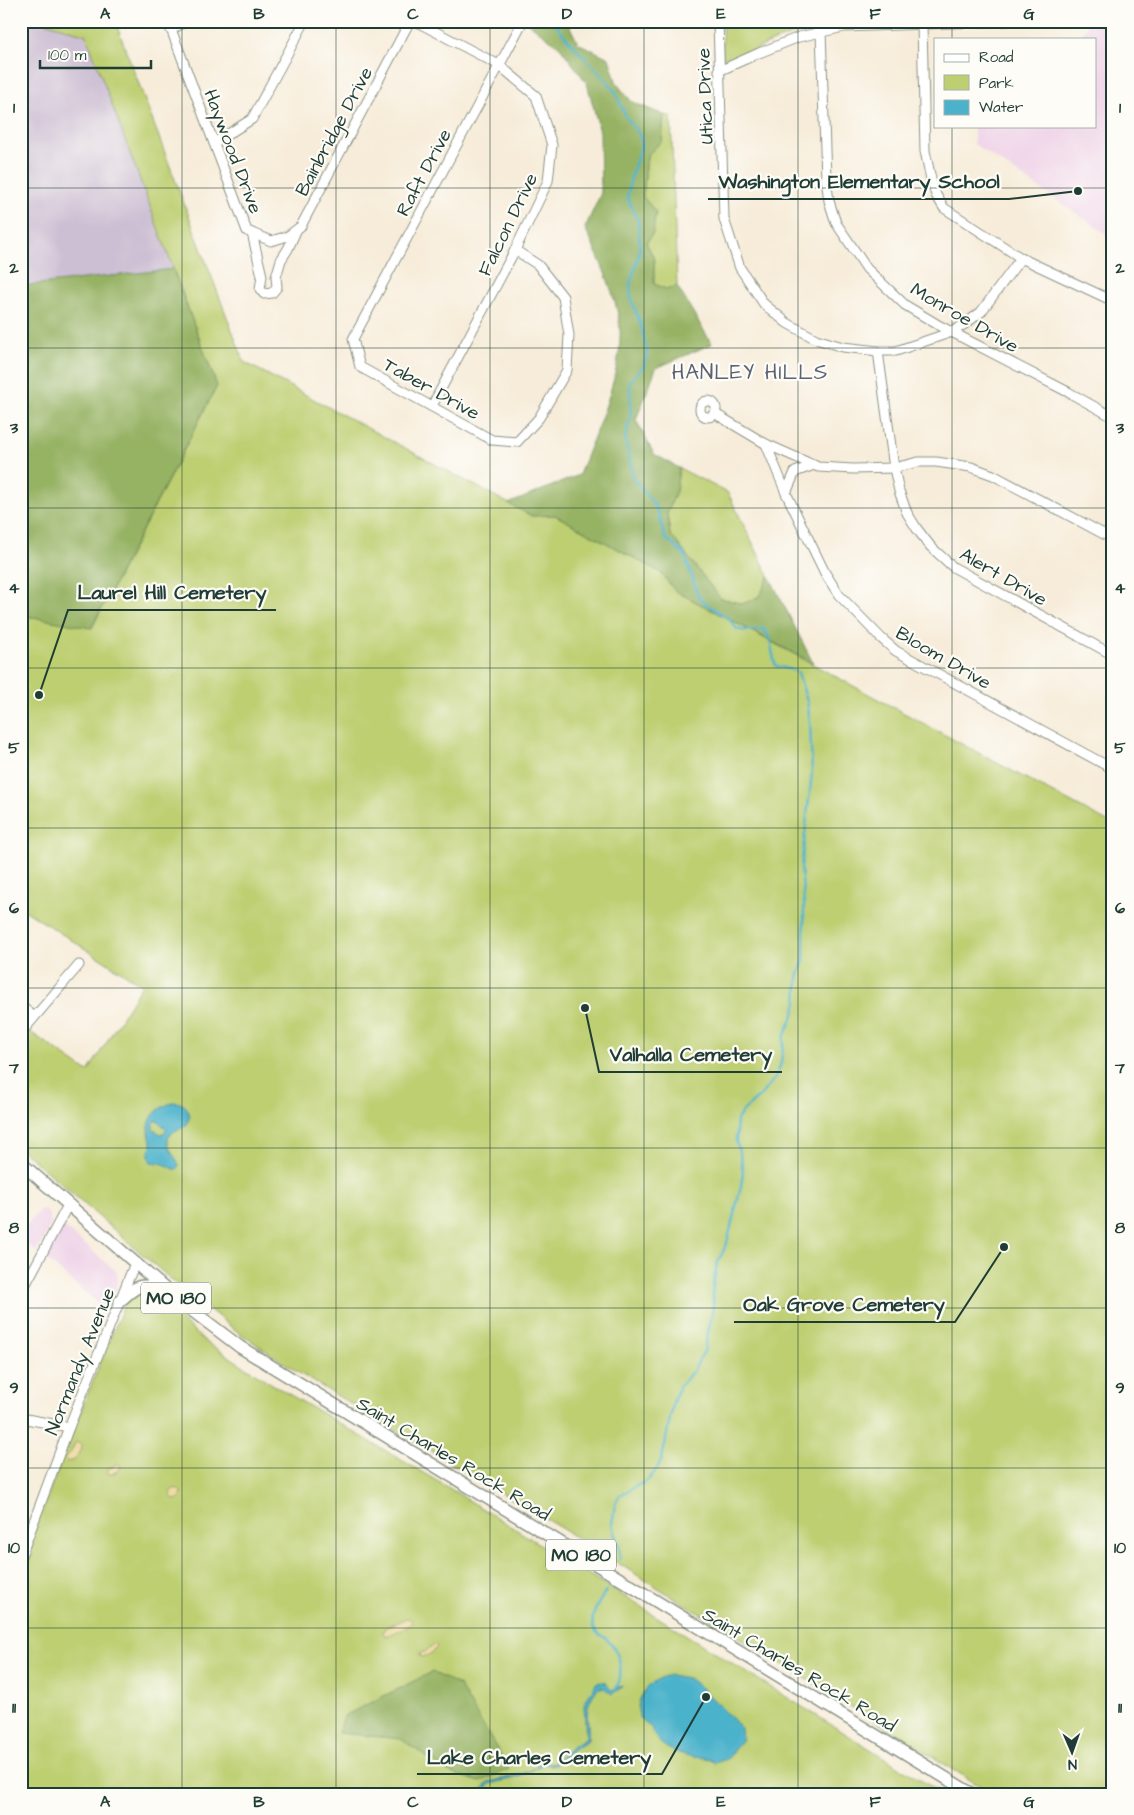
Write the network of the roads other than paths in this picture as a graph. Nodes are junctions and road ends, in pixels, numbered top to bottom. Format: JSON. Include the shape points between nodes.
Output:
{"nodes":[{"id":1,"x":186,"y":21,"type":"edge"},
{"id":2,"x":305,"y":21,"type":"edge"},
{"id":3,"x":410,"y":21,"type":"edge"},
{"id":4,"x":415,"y":21,"type":"edge"},
{"id":5,"x":523,"y":21,"type":"edge"},
{"id":6,"x":718,"y":21,"type":"edge"},
{"id":7,"x":1008,"y":21,"type":"edge"},
{"id":8,"x":922,"y":24,"type":"junction"},
{"id":9,"x":169,"y":26,"type":"edge"},
{"id":10,"x":821,"y":31,"type":"junction"},
{"id":11,"x":499,"y":65,"type":"junction"},
{"id":12,"x":719,"y":71,"type":"junction"},
{"id":13,"x":214,"y":143,"type":"junction"},
{"id":14,"x":296,"y":230,"type":"junction"},
{"id":15,"x":252,"y":233,"type":"junction"},
{"id":16,"x":515,"y":250,"type":"junction"},
{"id":17,"x":1021,"y":258,"type":"junction"},
{"id":18,"x":1113,"y":301,"type":"edge"},
{"id":19,"x":952,"y":332,"type":"junction"},
{"id":20,"x":353,"y":339,"type":"joint"},
{"id":21,"x":878,"y":351,"type":"junction"},
{"id":22,"x":432,"y":406,"type":"junction"},
{"id":23,"x":714,"y":413,"type":"dead end"},
{"id":24,"x":1113,"y":417,"type":"edge"},
{"id":25,"x":766,"y":444,"type":"junction"},
{"id":26,"x":814,"y":465,"type":"junction"},
{"id":27,"x":894,"y":468,"type":"junction"},
{"id":28,"x":786,"y":493,"type":"junction"},
{"id":29,"x":1113,"y":539,"type":"edge"},
{"id":30,"x":1113,"y":655,"type":"edge"},
{"id":31,"x":1113,"y":769,"type":"edge"},
{"id":32,"x":79,"y":965,"type":"dead end"},
{"id":33,"x":21,"y":1006,"type":"edge"},
{"id":34,"x":34,"y":1017,"type":"junction"},
{"id":35,"x":21,"y":1033,"type":"edge"},
{"id":36,"x":21,"y":1164,"type":"edge"},
{"id":37,"x":68,"y":1205,"type":"junction"},
{"id":38,"x":135,"y":1263,"type":"junction"},
{"id":39,"x":167,"y":1290,"type":"junction"},
{"id":40,"x":21,"y":1294,"type":"edge"},
{"id":41,"x":120,"y":1300,"type":"junction"},
{"id":42,"x":21,"y":1418,"type":"edge"},
{"id":43,"x":69,"y":1427,"type":"junction"},
{"id":44,"x":21,"y":1529,"type":"edge"},
{"id":45,"x":31,"y":1531,"type":"junction"},
{"id":46,"x":21,"y":1556,"type":"edge"},
{"id":47,"x":955,"y":1783,"type":"junction"},
{"id":48,"x":963,"y":1794,"type":"edge"},
{"id":49,"x":972,"y":1794,"type":"edge"}],
"edges":[{"from":1,"to":9,"type":"street"},
{"from":2,"to":13,"type":"street","via":[[252,119]]},
{"from":3,"to":14,"type":"street","name":"Bainbridge Drive"},
{"from":4,"to":11,"type":"street","name":"Falcon Drive"},
{"from":5,"to":11,"type":"street","name":"Raft Drive"},
{"from":6,"to":12,"type":"street","name":"Utica Drive"},
{"from":7,"to":8,"type":"street"},
{"from":8,"to":10,"type":"street"},
{"from":8,"to":17,"type":"street","via":[[926,151],[936,195],[944,208]]},
{"from":9,"to":13,"type":"street","name":"Haywood Drive"},
{"from":10,"to":12,"type":"street"},
{"from":10,"to":19,"type":"street","name":"Monroe Drive","via":[[826,179],[836,223],[867,269],[905,305]]},
{"from":11,"to":16,"type":"street","name":"Falcon Drive","via":[[536,96],[552,145],[548,181]]},
{"from":11,"to":20,"type":"street","name":"Raft Drive"},
{"from":12,"to":21,"type":"street","name":"Utica Drive","via":[[724,219],[740,268],[764,304],[787,323],[816,339],[844,347]]},
{"from":13,"to":15,"type":"street","name":"Haywood Drive","via":[[247,230]]},
{"from":14,"to":15,"type":"street","name":"Haywood Drive","via":[[271,241]]},
{"from":14,"to":15,"type":"street","name":"Haywood Drive","via":[[278,269],[277,287],[272,293],[264,294],[260,289],[261,270]]},
{"from":16,"to":22,"type":"street","name":"Falcon Drive"},
{"from":16,"to":22,"type":"street","name":"Taber Drive","via":[[538,265],[562,297],[569,335],[567,370],[539,418],[517,442],[492,440]]},
{"from":17,"to":18,"type":"street"},
{"from":17,"to":19,"type":"street","name":"Utica Drive","via":[[980,312]]},
{"from":19,"to":21,"type":"street","name":"Utica Drive","via":[[896,351]]},
{"from":19,"to":24,"type":"street","name":"Monroe Drive"},
{"from":20,"to":22,"type":"street","name":"Taber Drive","via":[[360,367]]},
{"from":21,"to":27,"type":"street","name":"Alert Drive"},
{"from":23,"to":25,"type":"street"},
{"from":25,"to":26,"type":"street"},
{"from":25,"to":28,"type":"street","name":"Bloom Drive"},
{"from":26,"to":27,"type":"street","via":[[853,469]]},
{"from":26,"to":28,"type":"street","via":[[795,472]]},
{"from":27,"to":29,"type":"street","via":[[918,462],[971,467],[993,475]]},
{"from":27,"to":30,"type":"street","name":"Alert Drive","via":[[908,513],[941,557],[973,579]]},
{"from":28,"to":31,"type":"street","name":"Bloom Drive","via":[[831,582],[882,640],[896,651]]},
{"from":32,"to":34,"type":"street"},
{"from":33,"to":34,"type":"street"},
{"from":34,"to":35,"type":"street"},
{"from":36,"to":37,"type":"main road","name":"Saint Charles Rock Road","number":"MO 180"},
{"from":37,"to":38,"type":"main road","name":"Saint Charles Rock Road","number":"MO 180"},
{"from":37,"to":40,"type":"street"},
{"from":38,"to":39,"type":"main road","name":"Saint Charles Rock Road","number":"MO 180"},
{"from":38,"to":41,"type":"street","name":"Normandy Avenue"},
{"from":39,"to":41,"type":"main road","via":[[145,1285],[134,1288]]},
{"from":39,"to":47,"type":"main road","name":"Saint Charles Rock Road","number":"MO 180","via":[[272,1368]]},
{"from":41,"to":43,"type":"street","name":"Normandy Avenue"},
{"from":42,"to":43,"type":"street"},
{"from":43,"to":45,"type":"street","name":"Normandy Avenue"},
{"from":44,"to":45,"type":"street"},
{"from":45,"to":46,"type":"street","name":"Normandy Avenue"},
{"from":47,"to":48,"type":"main road"},
{"from":47,"to":49,"type":"main road","name":"Saint Charles Rock Road","number":"MO 180"}]}
